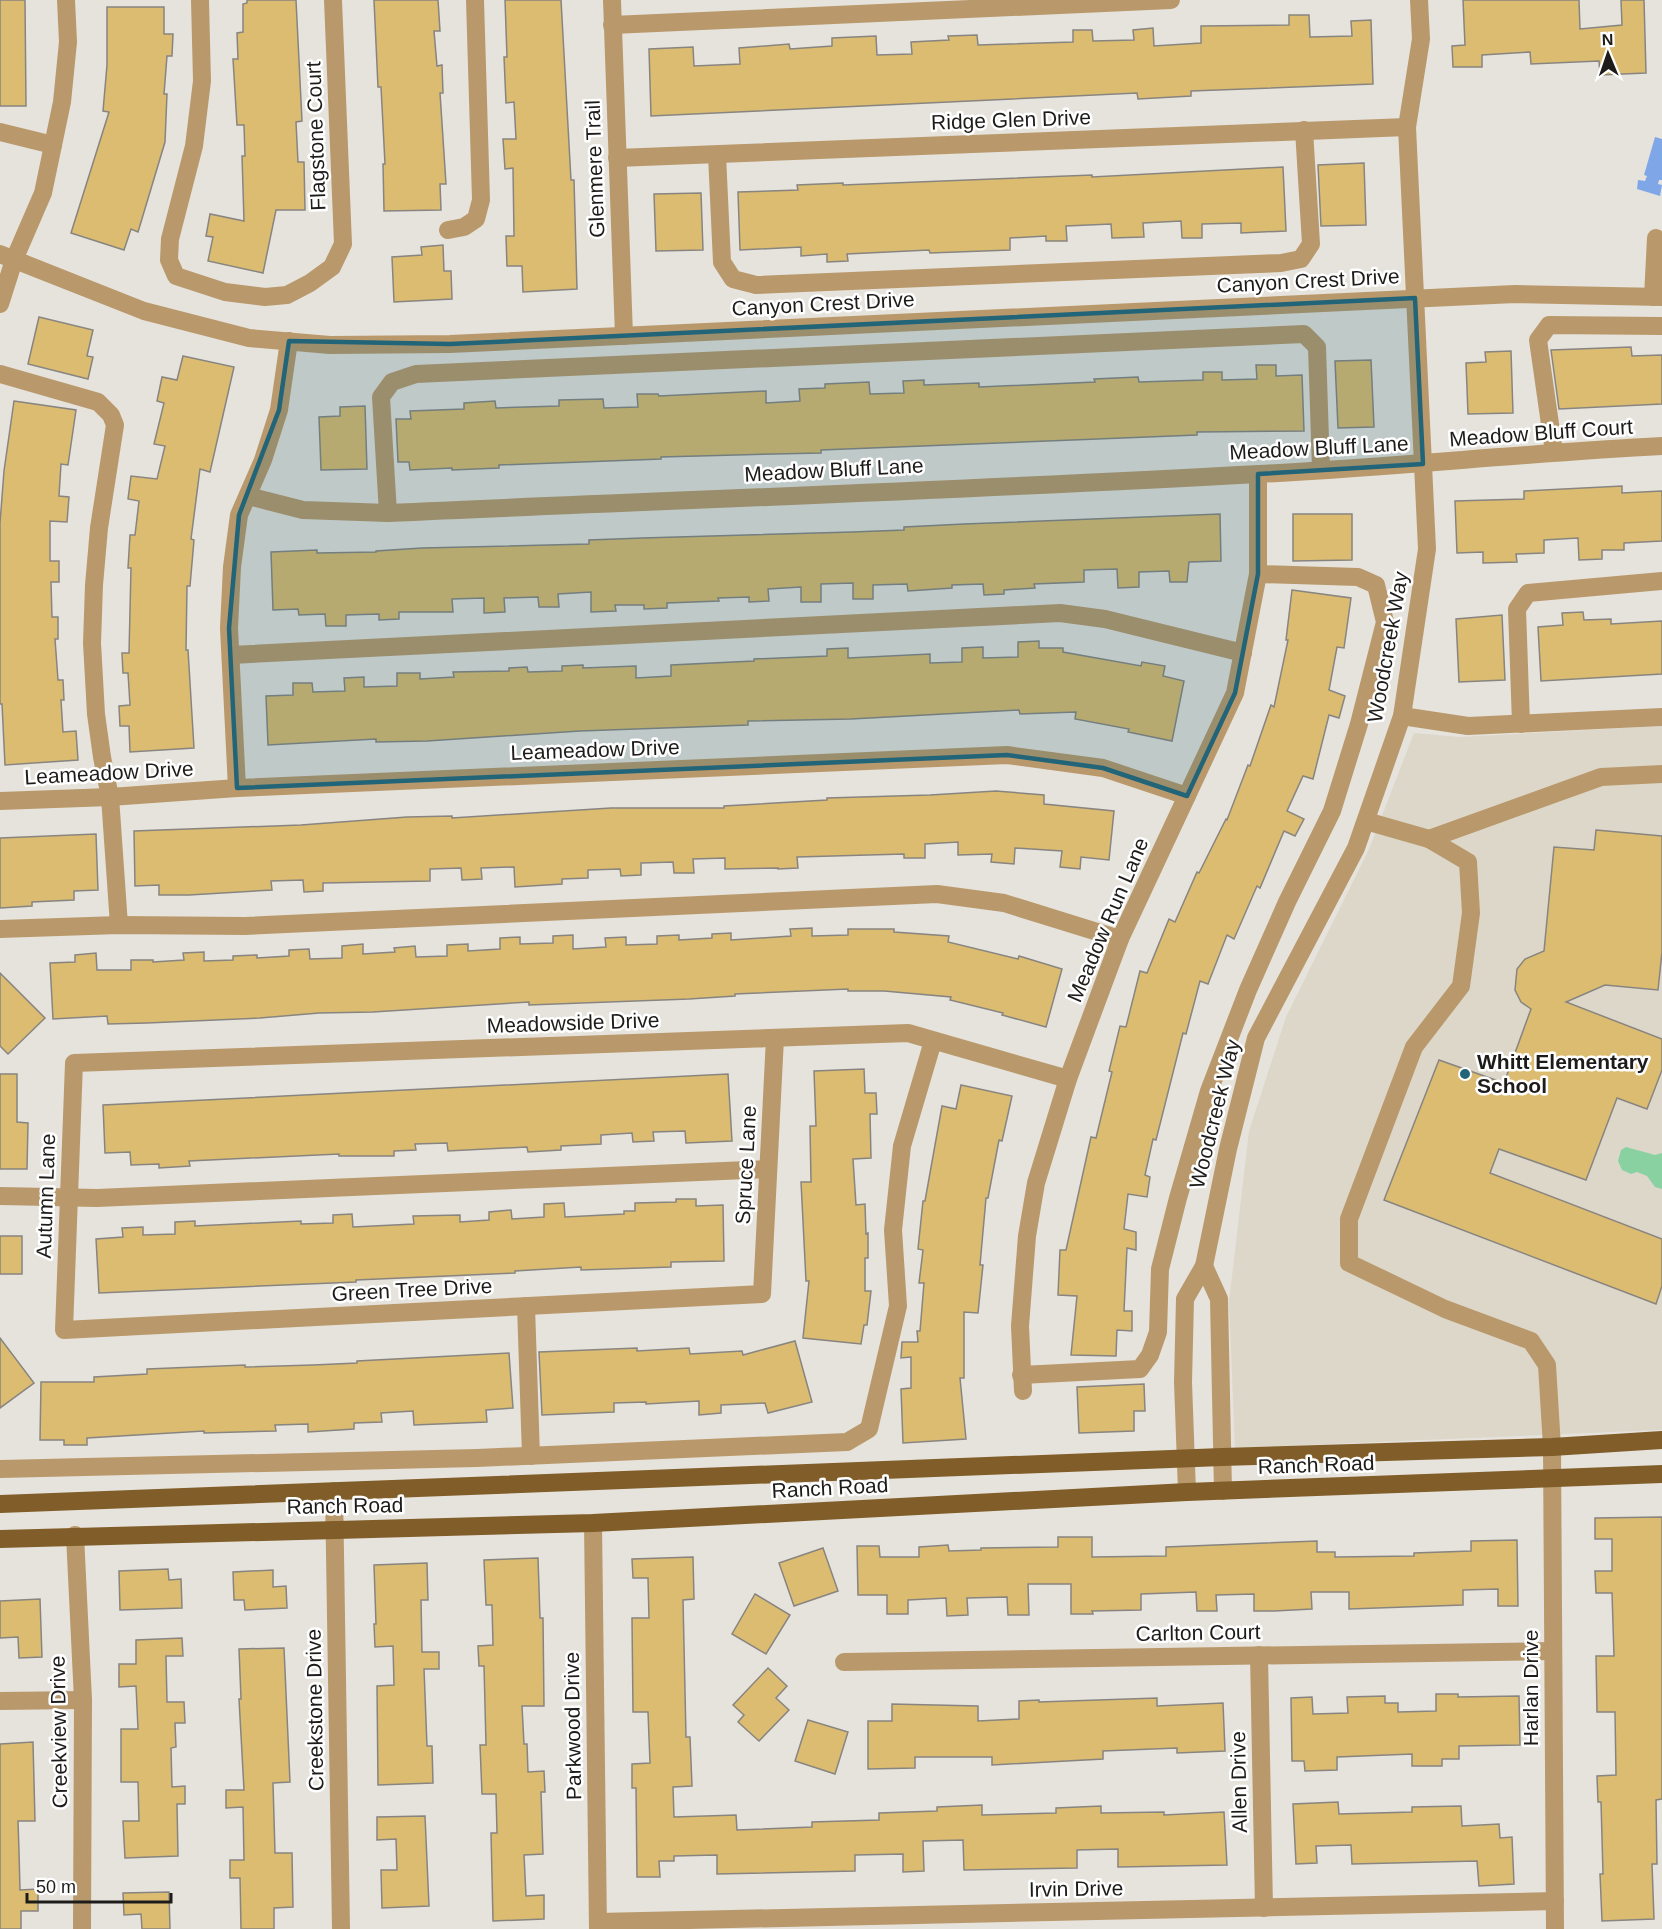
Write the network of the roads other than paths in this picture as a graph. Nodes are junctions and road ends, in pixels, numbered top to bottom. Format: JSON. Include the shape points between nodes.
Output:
{"nodes":[{"id":1,"x":66,"y":0,"type":"edge"},
{"id":2,"x":200,"y":0,"type":"edge"},
{"id":3,"x":333,"y":0,"type":"edge"},
{"id":4,"x":475,"y":0,"type":"edge"},
{"id":5,"x":612,"y":0,"type":"edge"},
{"id":6,"x":1171,"y":0,"type":"edge"},
{"id":7,"x":1419,"y":0,"type":"edge"},
{"id":8,"x":612,"y":26,"type":"junction"},
{"id":9,"x":1407,"y":127,"type":"junction"},
{"id":10,"x":1304,"y":130,"type":"junction"},
{"id":11,"x":0,"y":132,"type":"edge"},
{"id":12,"x":53,"y":145,"type":"junction"},
{"id":13,"x":717,"y":155,"type":"junction"},
{"id":14,"x":617,"y":158,"type":"junction"},
{"id":15,"x":448,"y":230,"type":"dead end"},
{"id":16,"x":1656,"y":238,"type":"dead end"},
{"id":17,"x":7,"y":257,"type":"edge"},
{"id":18,"x":1657,"y":297,"type":"edge"},
{"id":19,"x":1415,"y":298,"type":"junction"},
{"id":20,"x":0,"y":304,"type":"edge"},
{"id":21,"x":1662,"y":326,"type":"edge"},
{"id":22,"x":624,"y":336,"type":"junction"},
{"id":23,"x":289,"y":342,"type":"junction"},
{"id":24,"x":0,"y":374,"type":"edge"},
{"id":25,"x":1662,"y":446,"type":"edge"},
{"id":26,"x":1554,"y":452,"type":"junction"},
{"id":27,"x":1423,"y":465,"type":"junction"},
{"id":28,"x":1322,"y":470,"type":"junction"},
{"id":29,"x":1258,"y":474,"type":"junction"},
{"id":30,"x":248,"y":496,"type":"junction"},
{"id":31,"x":388,"y":513,"type":"junction"},
{"id":32,"x":1258,"y":574,"type":"junction"},
{"id":33,"x":1662,"y":581,"type":"edge"},
{"id":34,"x":1243,"y":653,"type":"junction"},
{"id":35,"x":231,"y":655,"type":"junction"},
{"id":36,"x":1402,"y":716,"type":"junction"},
{"id":37,"x":1662,"y":717,"type":"edge"},
{"id":38,"x":1521,"y":723,"type":"junction"},
{"id":39,"x":1662,"y":774,"type":"edge"},
{"id":40,"x":237,"y":788,"type":"junction"},
{"id":41,"x":1187,"y":796,"type":"junction"},
{"id":42,"x":110,"y":797,"type":"junction"},
{"id":43,"x":0,"y":801,"type":"edge"},
{"id":44,"x":1366,"y":821,"type":"junction"},
{"id":45,"x":1429,"y":839,"type":"junction"},
{"id":46,"x":119,"y":926,"type":"junction"},
{"id":47,"x":0,"y":929,"type":"edge"},
{"id":48,"x":1120,"y":939,"type":"junction"},
{"id":49,"x":775,"y":1038,"type":"junction"},
{"id":50,"x":933,"y":1041,"type":"junction"},
{"id":51,"x":74,"y":1063,"type":"joint"},
{"id":52,"x":1068,"y":1079,"type":"junction"},
{"id":53,"x":768,"y":1169,"type":"junction"},
{"id":54,"x":0,"y":1196,"type":"edge"},
{"id":55,"x":69,"y":1197,"type":"junction"},
{"id":56,"x":1204,"y":1266,"type":"junction"},
{"id":57,"x":762,"y":1293,"type":"joint"},
{"id":58,"x":526,"y":1306,"type":"junction"},
{"id":59,"x":64,"y":1330,"type":"joint"},
{"id":60,"x":1662,"y":1440,"type":"edge"},
{"id":61,"x":1552,"y":1447,"type":"junction"},
{"id":62,"x":531,"y":1456,"type":"junction"},
{"id":63,"x":1222,"y":1457,"type":"junction"},
{"id":64,"x":1186,"y":1459,"type":"junction"},
{"id":65,"x":0,"y":1469,"type":"edge"},
{"id":66,"x":1662,"y":1474,"type":"edge"},
{"id":67,"x":1552,"y":1479,"type":"junction"},
{"id":68,"x":334,"y":1491,"type":"junction"},
{"id":69,"x":1223,"y":1491,"type":"junction"},
{"id":70,"x":1187,"y":1492,"type":"junction"},
{"id":71,"x":0,"y":1504,"type":"edge"},
{"id":72,"x":593,"y":1523,"type":"junction"},
{"id":73,"x":334,"y":1528,"type":"junction"},
{"id":74,"x":75,"y":1535,"type":"junction"},
{"id":75,"x":0,"y":1539,"type":"edge"},
{"id":76,"x":1553,"y":1651,"type":"junction"},
{"id":77,"x":1259,"y":1655,"type":"junction"},
{"id":78,"x":844,"y":1662,"type":"dead end"},
{"id":79,"x":83,"y":1700,"type":"junction"},
{"id":80,"x":0,"y":1701,"type":"edge"},
{"id":81,"x":1555,"y":1902,"type":"junction"},
{"id":82,"x":1264,"y":1908,"type":"junction"},
{"id":83,"x":598,"y":1926,"type":"edge"},
{"id":84,"x":82,"y":1929,"type":"edge"},
{"id":85,"x":342,"y":1929,"type":"edge"},
{"id":86,"x":1555,"y":1929,"type":"edge"}],
"edges":[{"from":1,"to":12,"type":"street","via":[[68,42]]},
{"from":2,"to":3,"type":"street","name":"Flagstone Court","via":[[202,81],[194,146],[170,239],[169,260],[176,276],[225,292],[265,297],[287,295],[310,284],[332,267],[343,244]]},
{"from":4,"to":15,"type":"street","via":[[481,200],[476,219]]},
{"from":5,"to":8,"type":"street","name":"Glenmere Trail"},
{"from":6,"to":8,"type":"street"},
{"from":7,"to":9,"type":"street","name":"Woodcreek Way","via":[[1421,39]]},
{"from":8,"to":14,"type":"street","name":"Glenmere Trail"},
{"from":9,"to":10,"type":"street","name":"Ridge Glen Drive"},
{"from":9,"to":19,"type":"street","name":"Woodcreek Way"},
{"from":10,"to":13,"type":"street","name":"Ridge Glen Drive"},
{"from":10,"to":13,"type":"street","via":[[1311,244],[1301,259],[768,285],[733,279],[722,262]]},
{"from":11,"to":12,"type":"street"},
{"from":12,"to":17,"type":"street","via":[[43,193]]},
{"from":13,"to":14,"type":"street","name":"Ridge Glen Drive"},
{"from":14,"to":22,"type":"street","name":"Glenmere Trail"},
{"from":16,"to":18,"type":"street"},
{"from":17,"to":20,"type":"street"},
{"from":17,"to":23,"type":"street","name":"Canyon Crest Drive","via":[[144,311],[249,338]]},
{"from":18,"to":19,"type":"street","name":"Canyon Crest Drive","via":[[1515,294]]},
{"from":19,"to":22,"type":"street","name":"Canyon Crest Drive"},
{"from":19,"to":27,"type":"street","name":"Woodcreek Way"},
{"from":21,"to":26,"type":"street","via":[[1549,325],[1538,340]]},
{"from":22,"to":23,"type":"street","name":"Canyon Crest Drive","via":[[450,344]]},
{"from":23,"to":30,"type":"street","via":[[279,410]]},
{"from":24,"to":42,"type":"street","via":[[98,402],[115,425],[99,528],[92,643],[96,714]]},
{"from":25,"to":26,"type":"street","name":"Meadow Bluff Court"},
{"from":26,"to":27,"type":"street","name":"Meadow Bluff Court"},
{"from":27,"to":28,"type":"street","name":"Meadow Bluff Lane"},
{"from":27,"to":36,"type":"street","name":"Woodcreek Way","via":[[1427,549]]},
{"from":28,"to":29,"type":"street","name":"Meadow Bluff Lane"},
{"from":28,"to":31,"type":"street","via":[[1317,346],[1304,334],[416,374],[392,382],[381,397]]},
{"from":29,"to":31,"type":"street","name":"Meadow Bluff Lane"},
{"from":29,"to":32,"type":"street","name":"Meadow Run Lane"},
{"from":30,"to":31,"type":"street","name":"Meadow Bluff Lane","via":[[303,510]]},
{"from":30,"to":35,"type":"street","via":[[239,515],[232,567]]},
{"from":32,"to":34,"type":"street","name":"Meadow Run Lane"},
{"from":32,"to":52,"type":"street","name":"Meadow Run Lane","via":[[1358,577],[1376,585],[1384,622],[1359,724],[1332,811],[1253,979],[1209,1091],[1160,1269],[1158,1332],[1150,1355],[1140,1369],[1022,1383],[1020,1326],[1027,1236],[1036,1184]]},
{"from":33,"to":38,"type":"street","via":[[1528,593],[1517,609]]},
{"from":34,"to":35,"type":"street","via":[[1105,619],[1060,613]]},
{"from":34,"to":41,"type":"street","name":"Meadow Run Lane","via":[[1235,693]]},
{"from":35,"to":40,"type":"street"},
{"from":36,"to":38,"type":"street","via":[[1468,726]]},
{"from":36,"to":44,"type":"street","name":"Woodcreek Way"},
{"from":37,"to":38,"type":"street"},
{"from":39,"to":45,"type":"street","via":[[1601,777]]},
{"from":40,"to":41,"type":"street","name":"Leameadow Drive","via":[[1007,755],[1103,768]]},
{"from":40,"to":42,"type":"street","name":"Leameadow Drive"},
{"from":41,"to":48,"type":"street","name":"Meadow Run Lane"},
{"from":42,"to":43,"type":"street","name":"Leameadow Drive"},
{"from":42,"to":46,"type":"street"},
{"from":44,"to":45,"type":"street"},
{"from":44,"to":56,"type":"street","name":"Woodcreek Way","via":[[1356,848],[1256,1038]]},
{"from":45,"to":61,"type":"street","name":"Harlan Drive","via":[[1468,862],[1471,914],[1461,986],[1414,1047],[1349,1219],[1349,1263],[1445,1309],[1531,1341],[1547,1365]]},
{"from":46,"to":47,"type":"street"},
{"from":46,"to":48,"type":"street","via":[[257,925],[937,894],[1004,903]]},
{"from":48,"to":52,"type":"street","name":"Meadow Run Lane"},
{"from":49,"to":50,"type":"street","name":"Meadowside Drive","via":[[909,1033]]},
{"from":49,"to":51,"type":"street","name":"Meadowside Drive"},
{"from":49,"to":53,"type":"street","name":"Spruce Lane"},
{"from":50,"to":52,"type":"street","name":"Meadowside Drive"},
{"from":50,"to":62,"type":"street","via":[[902,1146],[894,1230],[898,1306],[869,1429],[848,1442]]},
{"from":51,"to":55,"type":"street","name":"Autumn Lane"},
{"from":53,"to":55,"type":"street"},
{"from":53,"to":57,"type":"street","name":"Spruce Lane"},
{"from":54,"to":55,"type":"street"},
{"from":55,"to":59,"type":"street","name":"Autumn Lane"},
{"from":56,"to":63,"type":"street","via":[[1219,1299]]},
{"from":56,"to":64,"type":"street","name":"Woodcreek Way","via":[[1185,1299]]},
{"from":57,"to":58,"type":"street","name":"Green Tree Drive"},
{"from":58,"to":59,"type":"street","name":"Green Tree Drive"},
{"from":58,"to":62,"type":"street"},
{"from":60,"to":61,"type":"main road","name":"Ranch Road"},
{"from":61,"to":63,"type":"main road","name":"Ranch Road"},
{"from":61,"to":67,"type":"street","name":"Harlan Drive"},
{"from":62,"to":65,"type":"street"},
{"from":63,"to":64,"type":"main road","name":"Ranch Road"},
{"from":63,"to":69,"type":"street"},
{"from":64,"to":68,"type":"main road","name":"Ranch Road"},
{"from":64,"to":70,"type":"street","name":"Woodcreek Way"},
{"from":66,"to":67,"type":"main road","name":"Ranch Road"},
{"from":67,"to":69,"type":"main road","name":"Ranch Road"},
{"from":67,"to":76,"type":"street","name":"Harlan Drive"},
{"from":68,"to":71,"type":"main road","name":"Ranch Road"},
{"from":68,"to":73,"type":"street","name":"Creekstone Drive"},
{"from":69,"to":70,"type":"main road","name":"Ranch Road"},
{"from":70,"to":72,"type":"main road","name":"Ranch Road"},
{"from":72,"to":73,"type":"main road","name":"Ranch Road"},
{"from":72,"to":83,"type":"street","name":"Parkwood Drive"},
{"from":73,"to":74,"type":"main road","name":"Ranch Road"},
{"from":73,"to":85,"type":"street","name":"Creekstone Drive"},
{"from":74,"to":75,"type":"main road","name":"Ranch Road"},
{"from":74,"to":79,"type":"street","name":"Creekview Drive"},
{"from":76,"to":77,"type":"street","name":"Carlton Court"},
{"from":76,"to":81,"type":"street","name":"Harlan Drive"},
{"from":77,"to":78,"type":"street","name":"Carlton Court"},
{"from":77,"to":82,"type":"street","name":"Allen Drive"},
{"from":79,"to":80,"type":"street"},
{"from":79,"to":84,"type":"street","name":"Creekview Drive"},
{"from":81,"to":82,"type":"street","name":"Irvin Drive"},
{"from":81,"to":86,"type":"street","name":"Harlan Drive"},
{"from":82,"to":83,"type":"street","name":"Irvin Drive"}]}
